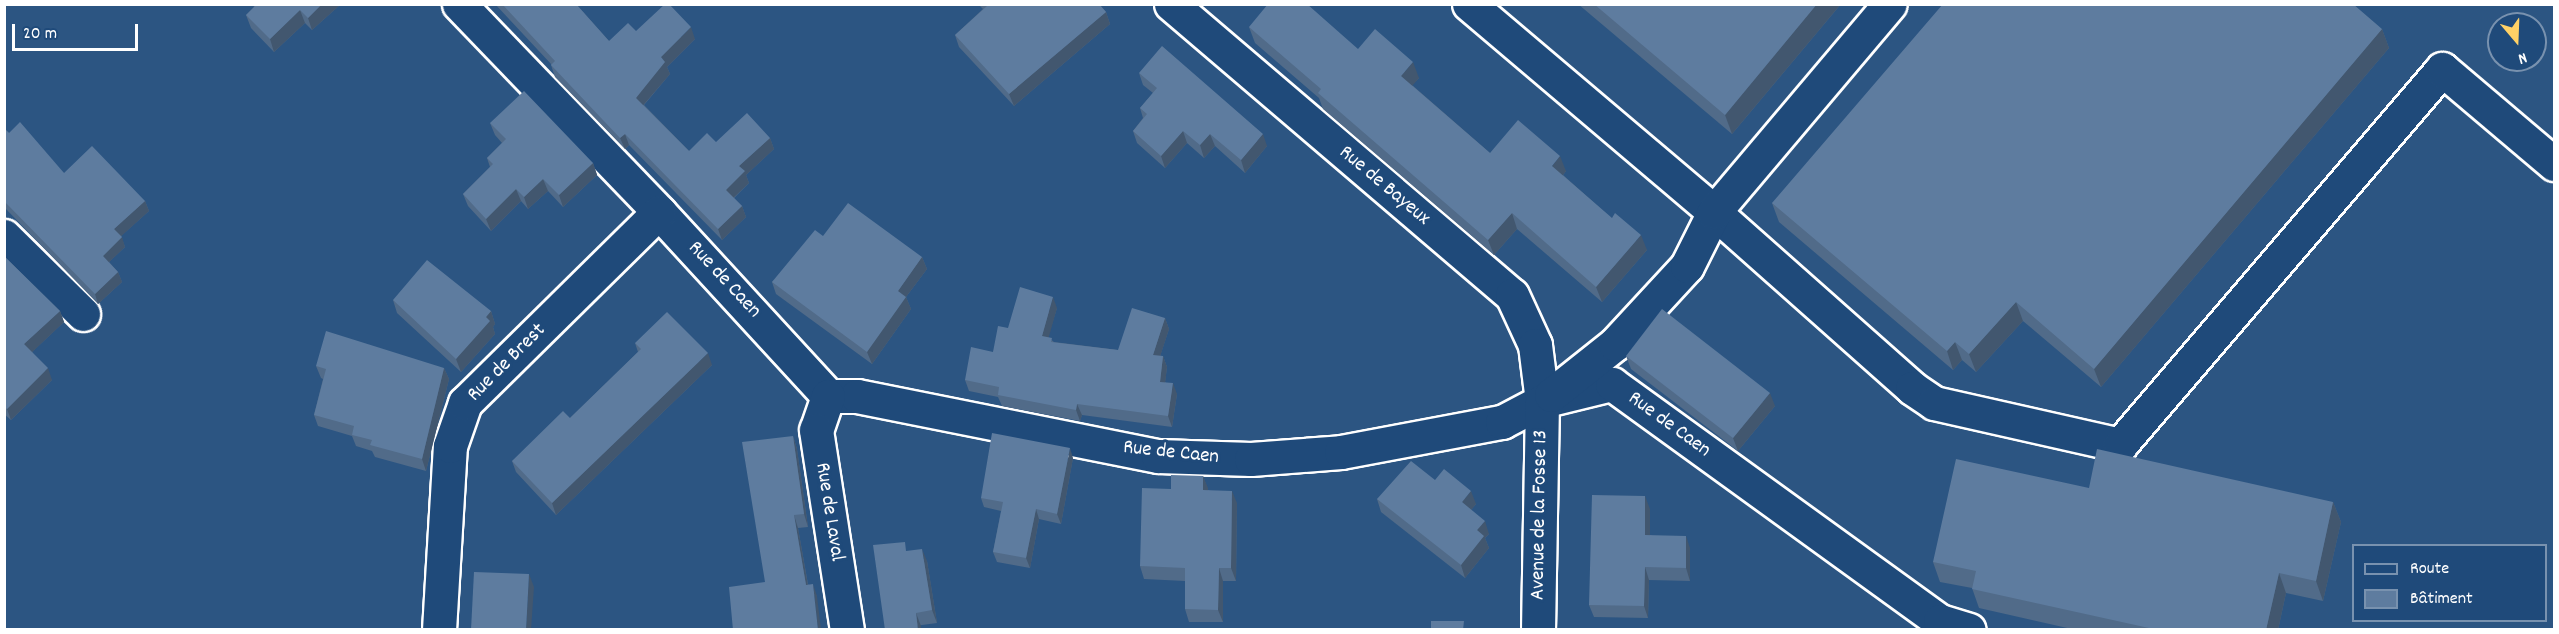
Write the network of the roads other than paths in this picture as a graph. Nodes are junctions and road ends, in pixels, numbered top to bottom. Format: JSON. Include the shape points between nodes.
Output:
{"nodes":[{"id":1,"x":459,"y":4,"type":"edge"},
{"id":2,"x":1171,"y":4,"type":"edge"},
{"id":3,"x":1469,"y":4,"type":"edge"},
{"id":4,"x":1890,"y":4,"type":"edge"},
{"id":5,"x":2554,"y":164,"type":"edge"},
{"id":6,"x":659,"y":212,"type":"junction"},
{"id":7,"x":1714,"y":212,"type":"junction"},
{"id":8,"x":4,"y":236,"type":"edge"},
{"id":9,"x":83,"y":314,"type":"dead end"},
{"id":10,"x":828,"y":396,"type":"junction"},
{"id":11,"x":1542,"y":402,"type":"junction"},
{"id":12,"x":439,"y":630,"type":"edge"},
{"id":13,"x":847,"y":630,"type":"edge"},
{"id":14,"x":1538,"y":630,"type":"edge"},
{"id":15,"x":1969,"y":630,"type":"edge"}],
"edges":[{"from":1,"to":6,"type":"street","name":"Rue de Caen"},
{"from":2,"to":11,"type":"street","name":"Rue de Bayeux","via":[[1512,295],[1535,345]]},
{"from":3,"to":7,"type":"street"},
{"from":4,"to":7,"type":"street"},
{"from":5,"to":7,"type":"street","via":[[2442,69],[2120,445],[1934,403],[1912,388]]},
{"from":6,"to":10,"type":"street","name":"Rue de Caen"},
{"from":6,"to":12,"type":"street","name":"Rue de Brest","via":[[465,403],[450,446]]},
{"from":7,"to":11,"type":"street","via":[[1687,266],[1615,344]]},
{"from":8,"to":9,"type":"street"},
{"from":10,"to":11,"type":"street","name":"Rue de Caen","via":[[857,396],[1158,456],[1251,459],[1341,452],[1502,422]]},
{"from":10,"to":13,"type":"street","name":"Rue de Laval","via":[[816,429]]},
{"from":11,"to":14,"type":"street","name":"Avenue de la Fosse 13"},
{"from":11,"to":15,"type":"street","name":"Rue de Caen","via":[[1612,384],[1940,621]]}]}
